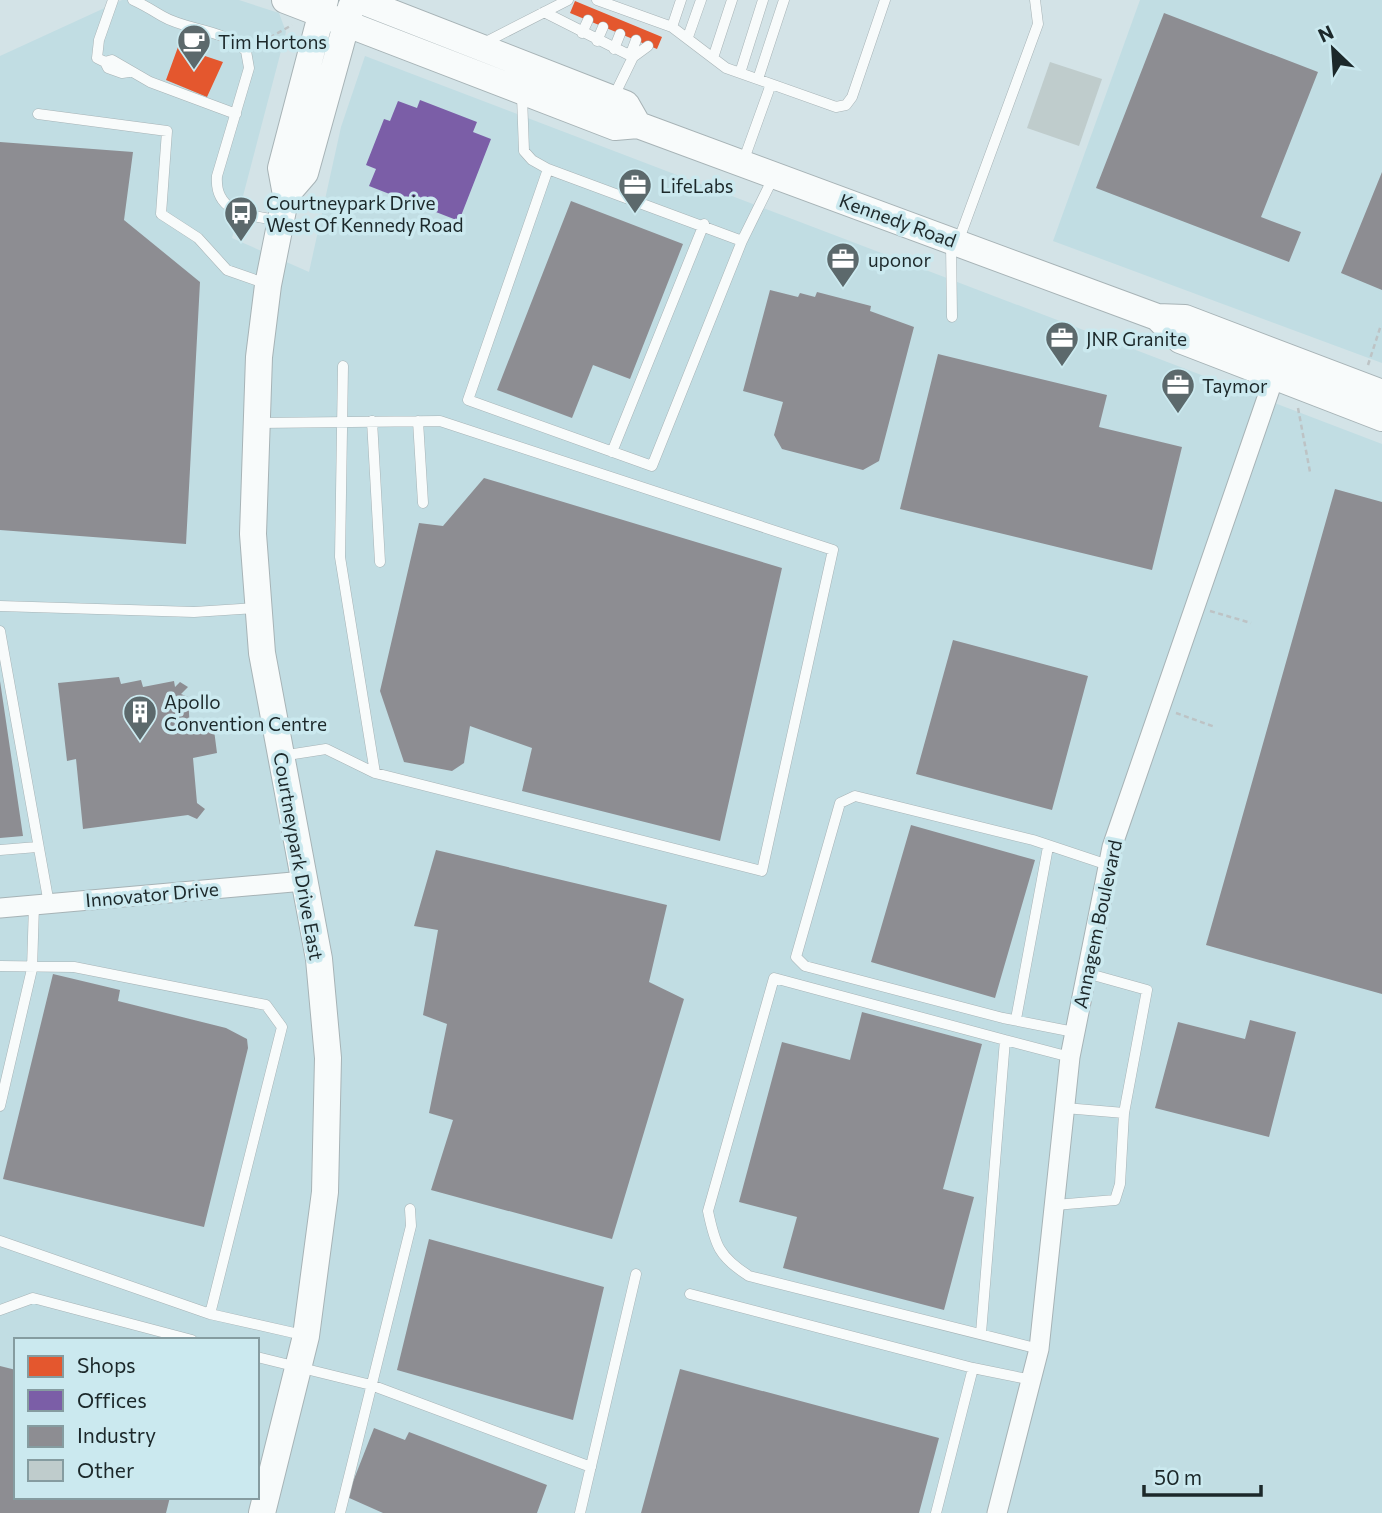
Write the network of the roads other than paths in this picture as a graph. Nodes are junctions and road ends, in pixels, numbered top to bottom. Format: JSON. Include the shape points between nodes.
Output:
{"nodes":[{"id":1,"x":113,"y":0,"type":"edge"},
{"id":2,"x":359,"y":0,"type":"edge"},
{"id":3,"x":568,"y":0,"type":"edge"},
{"id":4,"x":681,"y":0,"type":"edge"},
{"id":5,"x":701,"y":0,"type":"edge"},
{"id":6,"x":732,"y":0,"type":"edge"},
{"id":7,"x":763,"y":0,"type":"edge"},
{"id":8,"x":783,"y":0,"type":"edge"},
{"id":9,"x":885,"y":0,"type":"edge"},
{"id":10,"x":1035,"y":0,"type":"edge"},
{"id":11,"x":136,"y":1,"type":"edge"},
{"id":12,"x":152,"y":3,"type":"edge"},
{"id":13,"x":595,"y":3,"type":"edge"},
{"id":14,"x":323,"y":7,"type":"edge"},
{"id":15,"x":290,"y":11,"type":"edge"},
{"id":16,"x":350,"y":12,"type":"edge"},
{"id":17,"x":544,"y":12,"type":"junction"},
{"id":18,"x":645,"y":17,"type":"junction"},
{"id":19,"x":588,"y":20,"type":"dead end"},
{"id":20,"x":659,"y":23,"type":"junction"},
{"id":21,"x":603,"y":27,"type":"dead end"},
{"id":22,"x":672,"y":27,"type":"junction"},
{"id":23,"x":641,"y":28,"type":"dead end"},
{"id":24,"x":583,"y":33,"type":"junction"},
{"id":25,"x":620,"y":34,"type":"dead end"},
{"id":26,"x":654,"y":34,"type":"dead end"},
{"id":27,"x":688,"y":37,"type":"junction"},
{"id":28,"x":636,"y":40,"type":"dead end"},
{"id":29,"x":597,"y":41,"type":"junction"},
{"id":30,"x":477,"y":46,"type":"junction"},
{"id":31,"x":648,"y":46,"type":"dead end"},
{"id":32,"x":614,"y":49,"type":"junction"},
{"id":33,"x":631,"y":56,"type":"junction"},
{"id":34,"x":712,"y":58,"type":"junction"},
{"id":35,"x":740,"y":73,"type":"junction"},
{"id":36,"x":758,"y":79,"type":"junction"},
{"id":37,"x":771,"y":84,"type":"junction"},
{"id":38,"x":612,"y":99,"type":"junction"},
{"id":39,"x":533,"y":108,"type":"junction"},
{"id":40,"x":38,"y":114,"type":"dead end"},
{"id":41,"x":236,"y":114,"type":"junction"},
{"id":42,"x":638,"y":125,"type":"junction"},
{"id":43,"x":743,"y":162,"type":"junction"},
{"id":44,"x":548,"y":169,"type":"junction"},
{"id":45,"x":775,"y":174,"type":"junction"},
{"id":46,"x":286,"y":195,"type":"junction"},
{"id":47,"x":281,"y":222,"type":"junction"},
{"id":48,"x":704,"y":225,"type":"junction"},
{"id":49,"x":742,"y":241,"type":"junction"},
{"id":50,"x":955,"y":241,"type":"junction"},
{"id":51,"x":268,"y":285,"type":"junction"},
{"id":52,"x":952,"y":317,"type":"dead end"},
{"id":53,"x":343,"y":366,"type":"dead end"},
{"id":54,"x":1278,"y":366,"type":"junction"},
{"id":55,"x":1371,"y":389,"type":"edge"},
{"id":56,"x":1382,"y":418,"type":"edge"},
{"id":57,"x":372,"y":421,"type":"junction"},
{"id":58,"x":418,"y":421,"type":"junction"},
{"id":59,"x":341,"y":422,"type":"junction"},
{"id":60,"x":256,"y":423,"type":"junction"},
{"id":61,"x":612,"y":452,"type":"junction"},
{"id":62,"x":423,"y":503,"type":"dead end"},
{"id":63,"x":380,"y":562,"type":"dead end"},
{"id":64,"x":0,"y":606,"type":"edge"},
{"id":65,"x":257,"y":608,"type":"junction"},
{"id":66,"x":0,"y":631,"type":"edge"},
{"id":67,"x":281,"y":756,"type":"junction"},
{"id":68,"x":375,"y":773,"type":"junction"},
{"id":69,"x":37,"y":847,"type":"junction"},
{"id":70,"x":1048,"y":847,"type":"junction"},
{"id":71,"x":0,"y":850,"type":"edge"},
{"id":72,"x":1108,"y":865,"type":"junction"},
{"id":73,"x":304,"y":881,"type":"junction"},
{"id":74,"x":41,"y":904,"type":"junction"},
{"id":75,"x":0,"y":908,"type":"edge"},
{"id":76,"x":0,"y":967,"type":"edge"},
{"id":77,"x":32,"y":969,"type":"junction"},
{"id":78,"x":1086,"y":973,"type":"junction"},
{"id":79,"x":1016,"y":1019,"type":"junction"},
{"id":80,"x":1074,"y":1032,"type":"junction"},
{"id":81,"x":1005,"y":1040,"type":"junction"},
{"id":82,"x":1070,"y":1057,"type":"junction"},
{"id":83,"x":0,"y":1106,"type":"edge"},
{"id":84,"x":1065,"y":1108,"type":"junction"},
{"id":85,"x":1124,"y":1113,"type":"junction"},
{"id":86,"x":1055,"y":1205,"type":"junction"},
{"id":87,"x":410,"y":1209,"type":"dead end"},
{"id":88,"x":0,"y":1241,"type":"edge"},
{"id":89,"x":636,"y":1274,"type":"dead end"},
{"id":90,"x":690,"y":1294,"type":"dead end"},
{"id":91,"x":0,"y":1310,"type":"edge"},
{"id":92,"x":210,"y":1314,"type":"junction"},
{"id":93,"x":981,"y":1333,"type":"junction"},
{"id":94,"x":306,"y":1336,"type":"junction"},
{"id":95,"x":184,"y":1338,"type":"edge"},
{"id":96,"x":1039,"y":1349,"type":"junction"},
{"id":97,"x":259,"y":1358,"type":"edge"},
{"id":98,"x":299,"y":1368,"type":"junction"},
{"id":99,"x":973,"y":1368,"type":"junction"},
{"id":100,"x":1033,"y":1380,"type":"junction"},
{"id":101,"x":371,"y":1385,"type":"junction"},
{"id":102,"x":591,"y":1467,"type":"junction"},
{"id":103,"x":262,"y":1513,"type":"edge"},
{"id":104,"x":340,"y":1513,"type":"edge"},
{"id":105,"x":580,"y":1513,"type":"edge"},
{"id":106,"x":936,"y":1513,"type":"edge"},
{"id":107,"x":997,"y":1513,"type":"edge"}],
"edges":[{"from":1,"to":41,"type":"lane","via":[[97,58],[108,68],[130,72]]},
{"from":2,"to":30,"type":"main road","name":"Kennedy Road"},
{"from":3,"to":17,"type":"lane"},
{"from":4,"to":22,"type":"lane"},
{"from":5,"to":27,"type":"lane"},
{"from":6,"to":34,"type":"lane"},
{"from":7,"to":35,"type":"lane"},
{"from":8,"to":36,"type":"lane"},
{"from":9,"to":37,"type":"lane","via":[[846,105],[836,107]]},
{"from":10,"to":50,"type":"lane","via":[[1038,24]]},
{"from":11,"to":12,"type":"lane"},
{"from":12,"to":41,"type":"lane","via":[[163,17],[234,42],[246,51],[249,68]]},
{"from":13,"to":18,"type":"lane","via":[[626,17]]},
{"from":14,"to":15,"type":"main road","name":"Kennedy Road"},
{"from":14,"to":16,"type":"main road","name":"Kennedy Road"},
{"from":14,"to":46,"type":"main road","name":"Courtneypark Drive East","via":[[281,168]]},
{"from":16,"to":39,"type":"main road","name":"Kennedy Road"},
{"from":16,"to":46,"type":"main road","name":"Courtneypark Drive East","via":[[305,173]]},
{"from":17,"to":24,"type":"lane"},
{"from":17,"to":30,"type":"lane"},
{"from":18,"to":20,"type":"lane"},
{"from":18,"to":23,"type":"lane"},
{"from":19,"to":24,"type":"lane"},
{"from":20,"to":22,"type":"lane"},
{"from":20,"to":26,"type":"lane"},
{"from":21,"to":29,"type":"lane"},
{"from":22,"to":27,"type":"lane"},
{"from":24,"to":29,"type":"lane"},
{"from":25,"to":32,"type":"lane"},
{"from":27,"to":34,"type":"lane"},
{"from":28,"to":33,"type":"lane"},
{"from":29,"to":32,"type":"lane"},
{"from":30,"to":38,"type":"main road","name":"Kennedy Road"},
{"from":31,"to":33,"type":"lane"},
{"from":32,"to":33,"type":"lane"},
{"from":33,"to":38,"type":"lane"},
{"from":34,"to":35,"type":"lane"},
{"from":35,"to":36,"type":"lane"},
{"from":36,"to":37,"type":"lane"},
{"from":37,"to":43,"type":"lane"},
{"from":38,"to":42,"type":"main road","name":"Kennedy Road","via":[[626,104]]},
{"from":39,"to":42,"type":"main road","name":"Kennedy Road","via":[[615,127]]},
{"from":39,"to":44,"type":"lane","via":[[524,151]]},
{"from":40,"to":51,"type":"lane","via":[[167,131],[161,215],[198,237],[227,270]]},
{"from":41,"to":47,"type":"lane","via":[[217,176],[219,200],[245,214]]},
{"from":42,"to":43,"type":"main road","name":"Kennedy Road"},
{"from":43,"to":45,"type":"main road","name":"Kennedy Road"},
{"from":44,"to":48,"type":"lane"},
{"from":44,"to":61,"type":"lane","via":[[468,401]]},
{"from":45,"to":49,"type":"lane"},
{"from":45,"to":50,"type":"main road","name":"Kennedy Road"},
{"from":46,"to":47,"type":"main road","name":"Courtneypark Drive East"},
{"from":47,"to":51,"type":"main road","name":"Courtneypark Drive East"},
{"from":48,"to":49,"type":"lane"},
{"from":48,"to":61,"type":"lane"},
{"from":49,"to":61,"type":"lane","via":[[652,466]]},
{"from":50,"to":52,"type":"lane"},
{"from":50,"to":54,"type":"main road","name":"Kennedy Road","via":[[1157,317],[1185,318]]},
{"from":51,"to":60,"type":"main road","name":"Courtneypark Drive East"},
{"from":53,"to":59,"type":"lane"},
{"from":54,"to":55,"type":"main road","name":"Kennedy Road"},
{"from":54,"to":56,"type":"main road","name":"Kennedy Road","via":[[1301,387]]},
{"from":54,"to":72,"type":"street","name":"Annagem Boulevard","via":[[1117,826]]},
{"from":57,"to":58,"type":"lane"},
{"from":57,"to":59,"type":"lane"},
{"from":57,"to":63,"type":"lane"},
{"from":58,"to":62,"type":"lane"},
{"from":58,"to":68,"type":"lane","via":[[440,421],[833,550],[762,871]]},
{"from":59,"to":60,"type":"lane"},
{"from":59,"to":68,"type":"lane","via":[[340,557]]},
{"from":60,"to":65,"type":"main road","name":"Courtneypark Drive East","via":[[253,534]]},
{"from":64,"to":65,"type":"lane","via":[[194,612]]},
{"from":65,"to":67,"type":"main road","name":"Courtneypark Drive East"},
{"from":66,"to":69,"type":"lane"},
{"from":67,"to":68,"type":"lane","via":[[326,749]]},
{"from":67,"to":73,"type":"main road","name":"Courtneypark Drive East"},
{"from":69,"to":71,"type":"lane"},
{"from":69,"to":74,"type":"lane"},
{"from":70,"to":72,"type":"lane"},
{"from":70,"to":79,"type":"lane"},
{"from":70,"to":79,"type":"lane","via":[[855,796],[846,798],[840,803],[796,957],[805,966]]},
{"from":72,"to":78,"type":"street","name":"Annagem Boulevard"},
{"from":73,"to":74,"type":"street","name":"Innovator Drive"},
{"from":73,"to":94,"type":"main road","name":"Courtneypark Drive East","via":[[319,959],[328,1058],[325,1192]]},
{"from":74,"to":75,"type":"street","name":"Innovator Drive"},
{"from":74,"to":77,"type":"lane"},
{"from":76,"to":77,"type":"lane"},
{"from":77,"to":83,"type":"lane"},
{"from":77,"to":92,"type":"lane","via":[[74,967],[266,1005],[282,1027]]},
{"from":78,"to":80,"type":"street","name":"Annagem Boulevard"},
{"from":78,"to":85,"type":"lane","via":[[1147,990]]},
{"from":79,"to":80,"type":"lane"},
{"from":80,"to":82,"type":"street","name":"Annagem Boulevard"},
{"from":81,"to":82,"type":"lane"},
{"from":81,"to":93,"type":"lane"},
{"from":81,"to":93,"type":"lane","via":[[774,978],[708,1211],[715,1243],[730,1264],[749,1276]]},
{"from":82,"to":84,"type":"street","name":"Annagem Boulevard"},
{"from":84,"to":85,"type":"lane"},
{"from":84,"to":86,"type":"street","name":"Annagem Boulevard"},
{"from":85,"to":86,"type":"lane","via":[[1115,1200]]},
{"from":86,"to":96,"type":"street","name":"Annagem Boulevard"},
{"from":87,"to":101,"type":"lane","via":[[411,1226]]},
{"from":88,"to":92,"type":"lane"},
{"from":89,"to":102,"type":"lane"},
{"from":90,"to":99,"type":"lane"},
{"from":91,"to":95,"type":"lane","via":[[33,1298]]},
{"from":92,"to":94,"type":"lane"},
{"from":93,"to":96,"type":"lane"},
{"from":94,"to":98,"type":"main road","name":"Courtneypark Drive East"},
{"from":96,"to":100,"type":"street","name":"Annagem Boulevard"},
{"from":97,"to":98,"type":"lane"},
{"from":98,"to":101,"type":"lane"},
{"from":98,"to":103,"type":"main road","name":"Courtneypark Drive East"},
{"from":99,"to":100,"type":"lane"},
{"from":99,"to":106,"type":"lane"},
{"from":100,"to":107,"type":"street","name":"Annagem Boulevard"},
{"from":101,"to":102,"type":"lane"},
{"from":101,"to":104,"type":"lane"},
{"from":102,"to":105,"type":"lane"}]}
